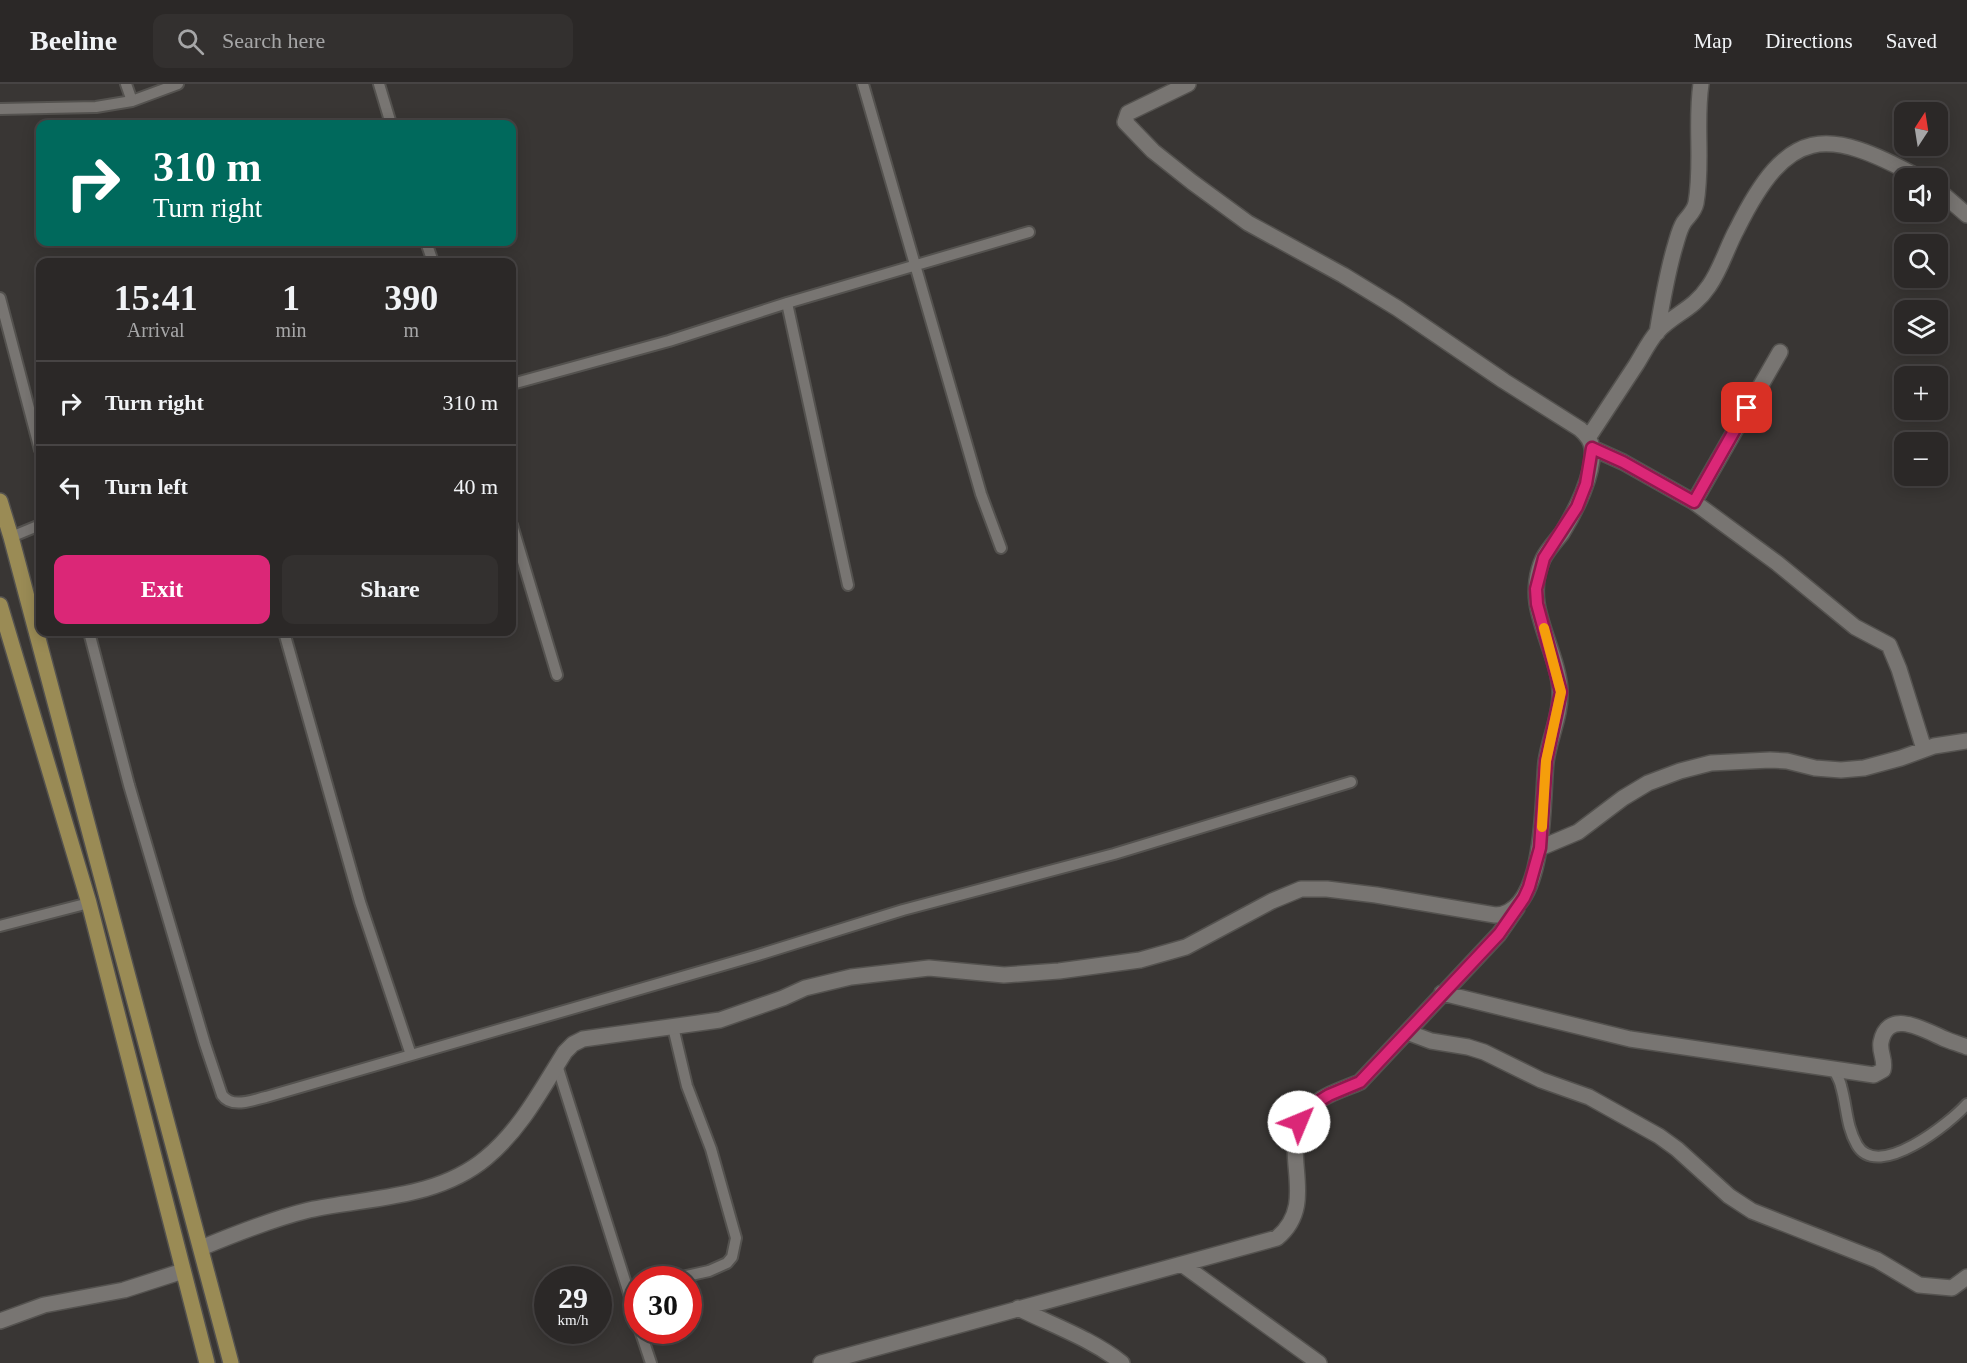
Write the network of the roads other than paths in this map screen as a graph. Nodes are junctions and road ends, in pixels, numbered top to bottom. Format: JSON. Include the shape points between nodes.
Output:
{"nodes":[{"id":1,"x":126,"y":84,"type":"edge"},
{"id":2,"x":178,"y":84,"type":"edge"},
{"id":3,"x":379,"y":84,"type":"edge"},
{"id":4,"x":863,"y":84,"type":"edge"},
{"id":5,"x":1188,"y":84,"type":"edge"},
{"id":6,"x":1701,"y":84,"type":"edge"},
{"id":7,"x":132,"y":101,"type":"junction"},
{"id":8,"x":0,"y":109,"type":"edge"},
{"id":9,"x":390,"y":120,"type":"edge"},
{"id":10,"x":1900,"y":168,"type":"edge"},
{"id":11,"x":1948,"y":198,"type":"edge"},
{"id":12,"x":1967,"y":214,"type":"edge"},
{"id":13,"x":1029,"y":232,"type":"dead end"},
{"id":14,"x":916,"y":265,"type":"junction"},
{"id":15,"x":0,"y":298,"type":"edge"},
{"id":16,"x":787,"y":303,"type":"junction"},
{"id":17,"x":1657,"y":333,"type":"junction"},
{"id":18,"x":1780,"y":352,"type":"dead end"},
{"id":19,"x":516,"y":383,"type":"edge"},
{"id":20,"x":36,"y":435,"type":"edge"},
{"id":21,"x":1590,"y":443,"type":"junction"},
{"id":22,"x":0,"y":501,"type":"edge"},
{"id":23,"x":1694,"y":502,"type":"junction"},
{"id":24,"x":36,"y":527,"type":"edge"},
{"id":25,"x":11,"y":537,"type":"junction"},
{"id":26,"x":516,"y":538,"type":"edge"},
{"id":27,"x":1001,"y":548,"type":"dead end"},
{"id":28,"x":848,"y":585,"type":"dead end"},
{"id":29,"x":0,"y":605,"type":"edge"},
{"id":30,"x":36,"y":631,"type":"edge"},
{"id":31,"x":37,"y":636,"type":"edge"},
{"id":32,"x":90,"y":636,"type":"edge"},
{"id":33,"x":285,"y":636,"type":"edge"},
{"id":34,"x":557,"y":675,"type":"dead end"},
{"id":35,"x":1967,"y":741,"type":"edge"},
{"id":36,"x":1924,"y":749,"type":"junction"},
{"id":37,"x":1351,"y":782,"type":"dead end"},
{"id":38,"x":1540,"y":848,"type":"junction"},
{"id":39,"x":1524,"y":898,"type":"junction"},
{"id":40,"x":89,"y":903,"type":"junction"},
{"id":41,"x":0,"y":926,"type":"edge"},
{"id":42,"x":1442,"y":993,"type":"junction"},
{"id":43,"x":673,"y":1027,"type":"junction"},
{"id":44,"x":1407,"y":1032,"type":"junction"},
{"id":45,"x":1967,"y":1047,"type":"edge"},
{"id":46,"x":411,"y":1054,"type":"junction"},
{"id":47,"x":557,"y":1065,"type":"junction"},
{"id":48,"x":1834,"y":1069,"type":"junction"},
{"id":49,"x":1967,"y":1104,"type":"edge"},
{"id":50,"x":201,"y":1248,"type":"junction"},
{"id":51,"x":1184,"y":1265,"type":"junction"},
{"id":52,"x":625,"y":1266,"type":"edge"},
{"id":53,"x":183,"y":1271,"type":"junction"},
{"id":54,"x":702,"y":1273,"type":"edge"},
{"id":55,"x":1967,"y":1277,"type":"edge"},
{"id":56,"x":1018,"y":1308,"type":"junction"},
{"id":57,"x":0,"y":1321,"type":"edge"},
{"id":58,"x":645,"y":1344,"type":"edge"},
{"id":59,"x":207,"y":1363,"type":"edge"},
{"id":60,"x":231,"y":1363,"type":"edge"},
{"id":61,"x":651,"y":1363,"type":"edge"},
{"id":62,"x":821,"y":1363,"type":"edge"},
{"id":63,"x":1122,"y":1363,"type":"edge"},
{"id":64,"x":1319,"y":1363,"type":"edge"}],
"edges":[{"from":1,"to":7,"type":"lane"},
{"from":2,"to":7,"type":"lane"},
{"from":3,"to":9,"type":"lane"},
{"from":4,"to":14,"type":"lane"},
{"from":5,"to":21,"type":"street","via":[[1128,113],[1125,122],[1153,150],[1248,223],[1397,308],[1580,429]]},
{"from":6,"to":17,"type":"street","via":[[1696,201],[1676,242]]},
{"from":7,"to":8,"type":"lane"},
{"from":10,"to":17,"type":"street","via":[[1868,152],[1834,143],[1791,153],[1743,215],[1711,284],[1699,300]]},
{"from":11,"to":12,"type":"street"},
{"from":13,"to":14,"type":"lane"},
{"from":14,"to":16,"type":"lane"},
{"from":14,"to":27,"type":"lane","via":[[981,494]]},
{"from":15,"to":20,"type":"lane"},
{"from":16,"to":19,"type":"lane"},
{"from":16,"to":28,"type":"lane"},
{"from":17,"to":21,"type":"street"},
{"from":18,"to":23,"type":"street"},
{"from":21,"to":23,"type":"street"},
{"from":21,"to":38,"type":"street","via":[[1586,484],[1577,507],[1544,558],[1536,589],[1561,692],[1546,761]]},
{"from":22,"to":25,"type":"main road"},
{"from":23,"to":36,"type":"street","via":[[1855,627],[1889,645]]},
{"from":24,"to":25,"type":"lane"},
{"from":25,"to":30,"type":"main road"},
{"from":26,"to":34,"type":"lane"},
{"from":29,"to":40,"type":"main road"},
{"from":31,"to":50,"type":"main road"},
{"from":32,"to":46,"type":"lane","via":[[129,785],[205,1044],[225,1099],[239,1103],[266,1097]]},
{"from":33,"to":46,"type":"lane","via":[[360,902]]},
{"from":35,"to":36,"type":"street"},
{"from":36,"to":38,"type":"street","via":[[1864,768],[1841,770],[1770,760],[1711,763],[1648,783],[1578,832]]},
{"from":37,"to":46,"type":"lane","via":[[1114,854],[903,910]]},
{"from":38,"to":39,"type":"street"},
{"from":39,"to":42,"type":"street","via":[[1499,934]]},
{"from":39,"to":43,"type":"street","via":[[1506,913],[1495,915],[1376,895],[1300,889],[1186,947],[1140,960],[1004,975],[929,968],[851,977],[805,988],[720,1020]]},
{"from":40,"to":41,"type":"lane"},
{"from":40,"to":53,"type":"main road"},
{"from":42,"to":44,"type":"street"},
{"from":42,"to":48,"type":"street","via":[[1630,1040]]},
{"from":43,"to":47,"type":"street","via":[[583,1039],[565,1052]]},
{"from":43,"to":54,"type":"lane","via":[[687,1086],[711,1149],[736,1238],[727,1263]]},
{"from":44,"to":51,"type":"street","via":[[1360,1082],[1311,1106],[1299,1122],[1299,1195],[1288,1229],[1277,1238]]},
{"from":44,"to":55,"type":"street","via":[[1484,1052],[1540,1080],[1589,1097],[1659,1136],[1752,1211],[1866,1255],[1919,1285],[1952,1288]]},
{"from":45,"to":48,"type":"street","via":[[1917,1026],[1898,1023],[1881,1040],[1884,1065],[1878,1073]]},
{"from":47,"to":50,"type":"street","via":[[514,1132],[457,1178],[405,1193],[296,1214]]},
{"from":47,"to":52,"type":"lane"},
{"from":48,"to":49,"type":"lane","via":[[1858,1148],[1876,1156],[1902,1152],[1926,1139]]},
{"from":50,"to":60,"type":"main road"},
{"from":51,"to":56,"type":"street"},
{"from":51,"to":64,"type":"street"},
{"from":53,"to":57,"type":"street","via":[[124,1290],[44,1305]]},
{"from":53,"to":59,"type":"main road"},
{"from":56,"to":62,"type":"street"},
{"from":56,"to":63,"type":"street"},
{"from":58,"to":61,"type":"lane"}]}
